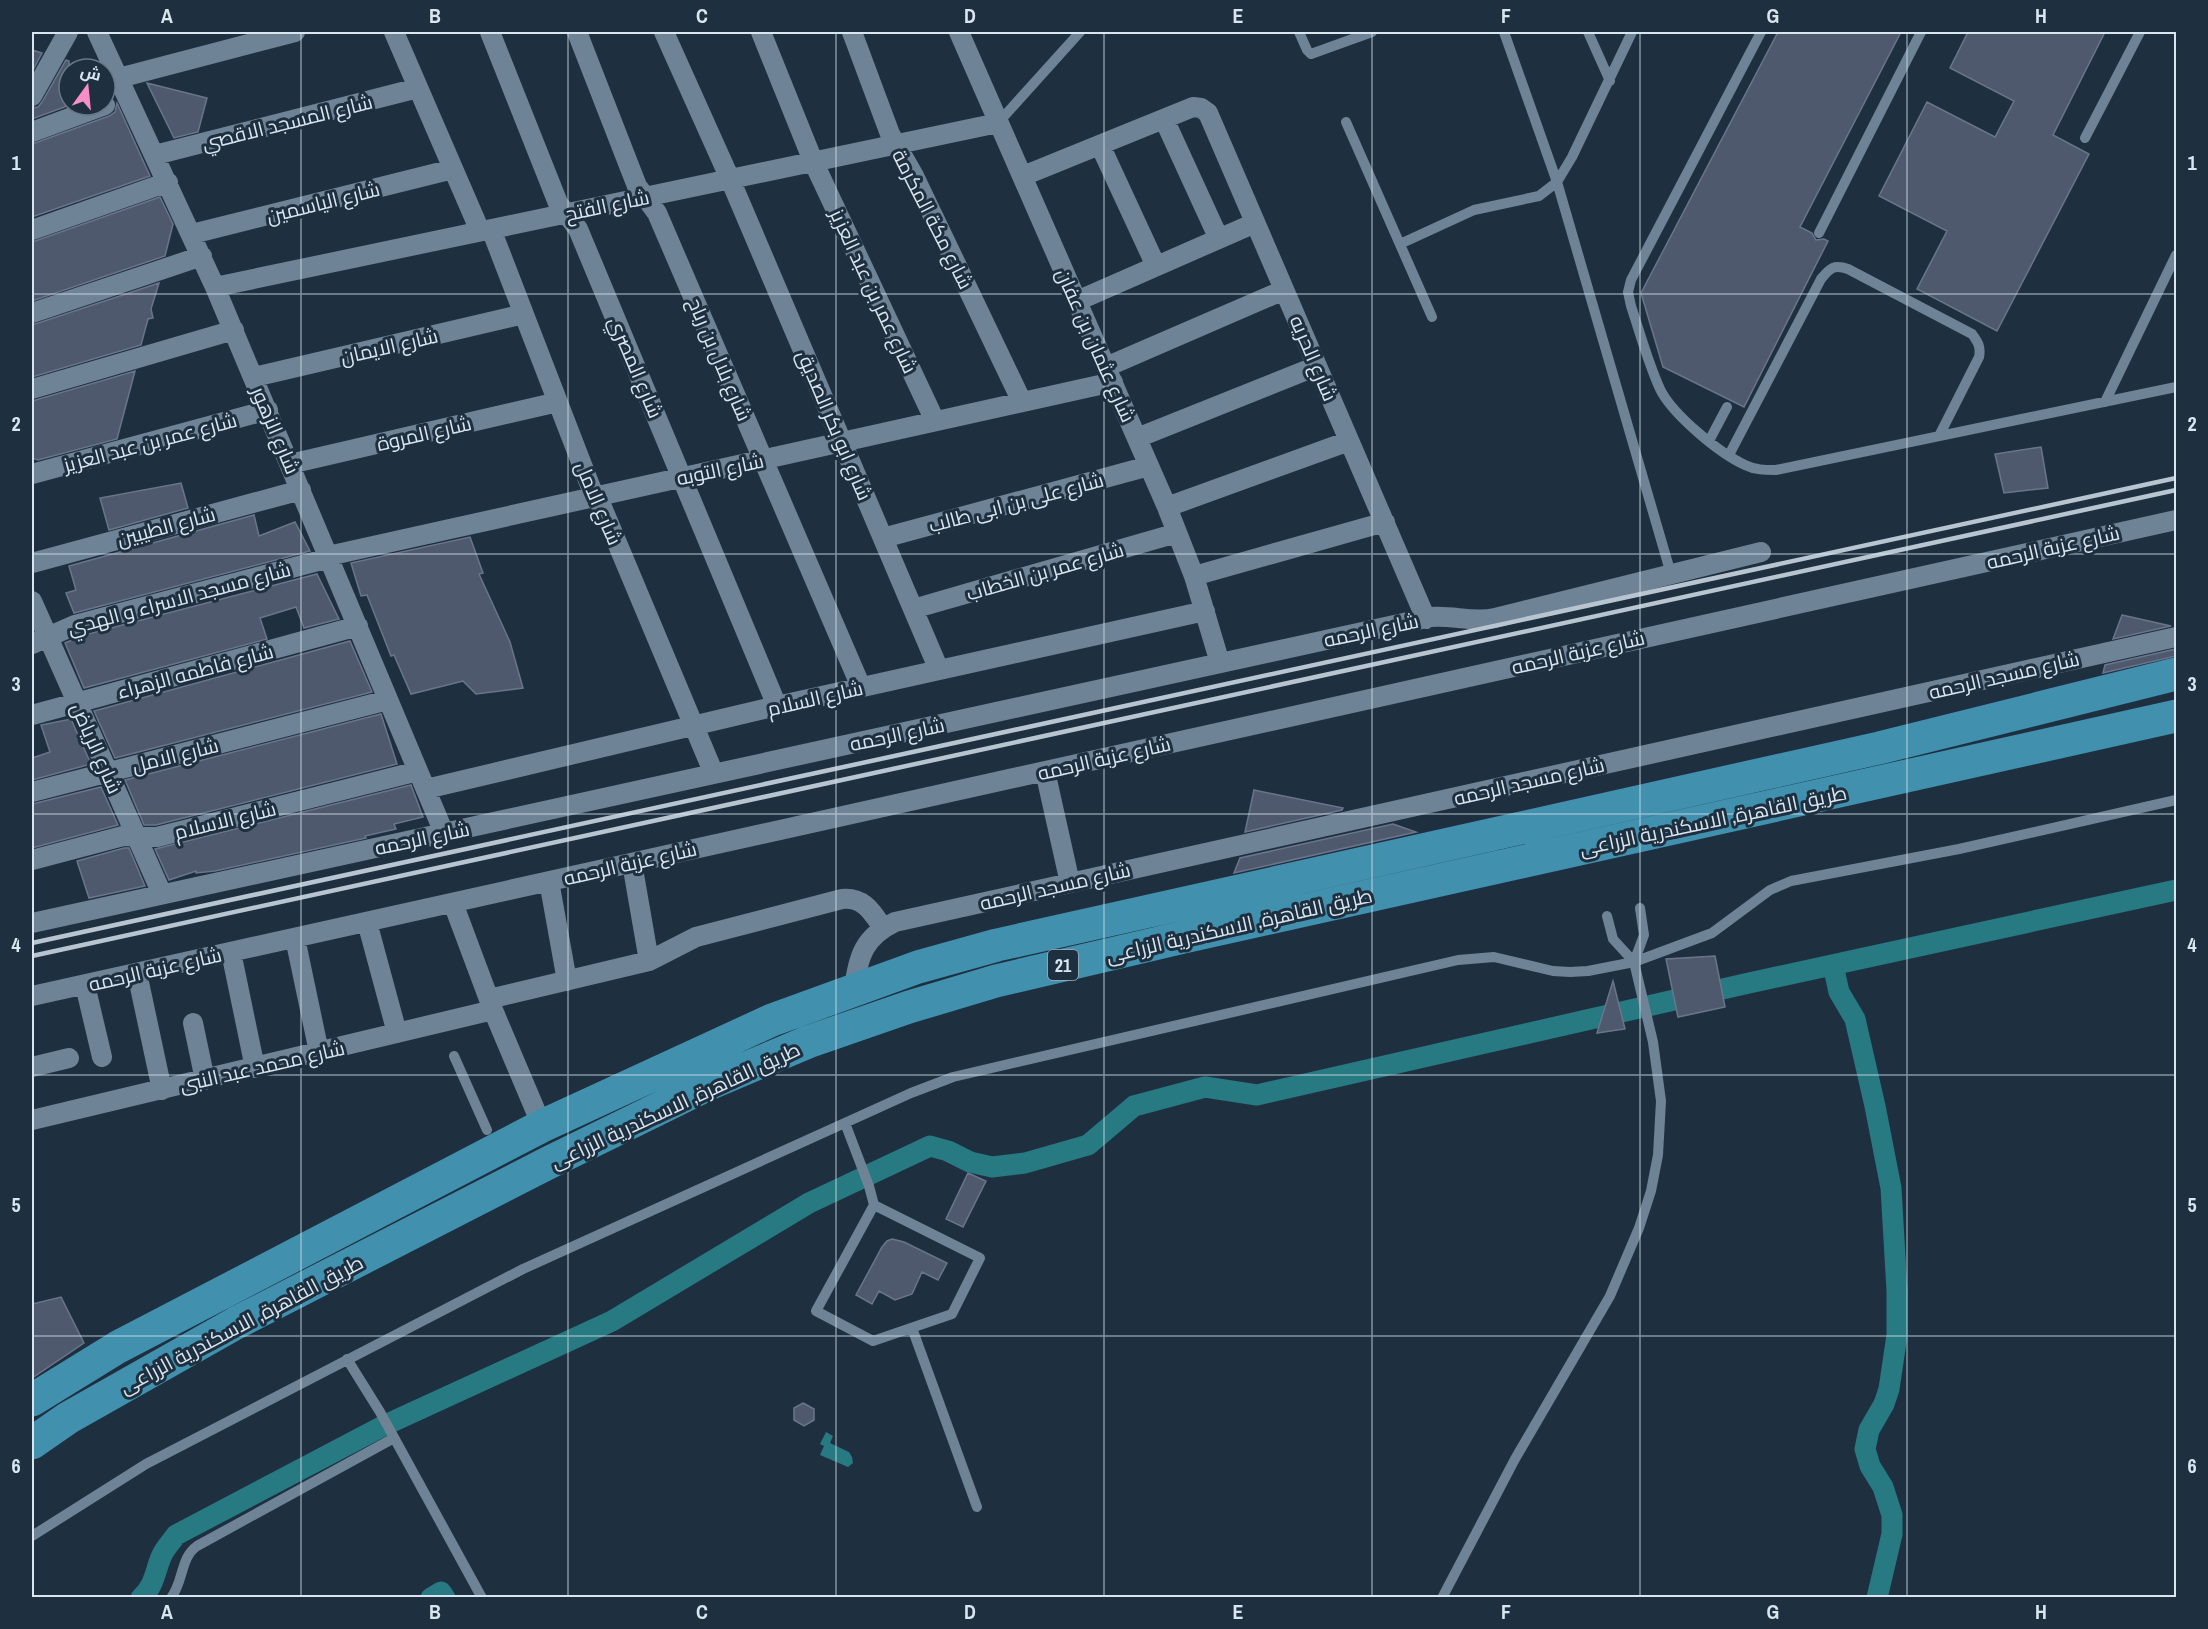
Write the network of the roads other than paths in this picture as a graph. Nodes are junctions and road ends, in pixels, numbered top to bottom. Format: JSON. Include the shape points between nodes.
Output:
{"nodes":[{"id":1,"x":68,"y":32,"type":"edge"},
{"id":2,"x":98,"y":32,"type":"edge"},
{"id":3,"x":295,"y":32,"type":"edge"},
{"id":4,"x":394,"y":32,"type":"edge"},
{"id":5,"x":490,"y":32,"type":"edge"},
{"id":6,"x":577,"y":32,"type":"edge"},
{"id":7,"x":664,"y":32,"type":"edge"},
{"id":8,"x":761,"y":32,"type":"edge"},
{"id":9,"x":852,"y":32,"type":"edge"},
{"id":10,"x":959,"y":32,"type":"edge"},
{"id":11,"x":1080,"y":32,"type":"edge"},
{"id":12,"x":1299,"y":32,"type":"edge"},
{"id":13,"x":1372,"y":32,"type":"edge"},
{"id":14,"x":1504,"y":32,"type":"edge"},
{"id":15,"x":1588,"y":32,"type":"edge"},
{"id":16,"x":1632,"y":32,"type":"edge"},
{"id":17,"x":1761,"y":32,"type":"edge"},
{"id":18,"x":1921,"y":32,"type":"edge"},
{"id":19,"x":2140,"y":32,"type":"edge"},
{"id":20,"x":119,"y":78,"type":"junction"},
{"id":21,"x":1610,"y":81,"type":"junction"},
{"id":22,"x":418,"y":88,"type":"junction"},
{"id":23,"x":32,"y":96,"type":"edge"},
{"id":24,"x":128,"y":96,"type":"junction"},
{"id":25,"x":117,"y":100,"type":"edge"},
{"id":26,"x":73,"y":117,"type":"edge"},
{"id":27,"x":1164,"y":119,"type":"junction"},
{"id":28,"x":1346,"y":122,"type":"dead end"},
{"id":29,"x":998,"y":123,"type":"junction"},
{"id":30,"x":32,"y":132,"type":"edge"},
{"id":31,"x":2085,"y":138,"type":"dead end"},
{"id":32,"x":895,"y":144,"type":"junction"},
{"id":33,"x":1100,"y":145,"type":"junction"},
{"id":34,"x":155,"y":155,"type":"junction"},
{"id":35,"x":813,"y":161,"type":"junction"},
{"id":36,"x":453,"y":169,"type":"junction"},
{"id":37,"x":1023,"y":176,"type":"junction"},
{"id":38,"x":730,"y":179,"type":"junction"},
{"id":39,"x":168,"y":182,"type":"junction"},
{"id":40,"x":1557,"y":182,"type":"junction"},
{"id":41,"x":644,"y":197,"type":"junction"},
{"id":42,"x":566,"y":213,"type":"junction"},
{"id":43,"x":1255,"y":223,"type":"junction"},
{"id":44,"x":32,"y":230,"type":"edge"},
{"id":45,"x":486,"y":230,"type":"junction"},
{"id":46,"x":1819,"y":233,"type":"dead end"},
{"id":47,"x":192,"y":234,"type":"junction"},
{"id":48,"x":1219,"y":239,"type":"junction"},
{"id":49,"x":1400,"y":244,"type":"junction"},
{"id":50,"x":2176,"y":255,"type":"edge"},
{"id":51,"x":202,"y":256,"type":"junction"},
{"id":52,"x":1156,"y":266,"type":"junction"},
{"id":53,"x":215,"y":287,"type":"junction"},
{"id":54,"x":1284,"y":290,"type":"junction"},
{"id":55,"x":1077,"y":301,"type":"junction"},
{"id":56,"x":32,"y":313,"type":"edge"},
{"id":57,"x":524,"y":314,"type":"junction"},
{"id":58,"x":1432,"y":317,"type":"dead end"},
{"id":59,"x":234,"y":330,"type":"junction"},
{"id":60,"x":1317,"y":366,"type":"junction"},
{"id":61,"x":1109,"y":374,"type":"junction"},
{"id":62,"x":254,"y":377,"type":"junction"},
{"id":63,"x":2176,"y":387,"type":"edge"},
{"id":64,"x":32,"y":389,"type":"edge"},
{"id":65,"x":558,"y":402,"type":"junction"},
{"id":66,"x":1022,"y":402,"type":"junction"},
{"id":67,"x":2105,"y":402,"type":"junction"},
{"id":68,"x":1727,"y":406,"type":"dead end"},
{"id":69,"x":268,"y":410,"type":"junction"},
{"id":70,"x":935,"y":421,"type":"junction"},
{"id":71,"x":1939,"y":436,"type":"junction"},
{"id":72,"x":1137,"y":438,"type":"junction"},
{"id":73,"x":1349,"y":441,"type":"junction"},
{"id":74,"x":1709,"y":441,"type":"junction"},
{"id":75,"x":842,"y":442,"type":"junction"},
{"id":76,"x":1729,"y":455,"type":"junction"},
{"id":77,"x":763,"y":459,"type":"junction"},
{"id":78,"x":290,"y":464,"type":"junction"},
{"id":79,"x":1149,"y":466,"type":"junction"},
{"id":80,"x":32,"y":474,"type":"edge"},
{"id":81,"x":682,"y":477,"type":"junction"},
{"id":82,"x":301,"y":490,"type":"junction"},
{"id":83,"x":595,"y":496,"type":"junction"},
{"id":84,"x":1167,"y":507,"type":"junction"},
{"id":85,"x":2176,"y":520,"type":"edge"},
{"id":86,"x":1385,"y":522,"type":"junction"},
{"id":87,"x":1177,"y":533,"type":"junction"},
{"id":88,"x":883,"y":538,"type":"junction"},
{"id":89,"x":1761,"y":552,"type":"dead end"},
{"id":90,"x":329,"y":557,"type":"junction"},
{"id":91,"x":32,"y":562,"type":"edge"},
{"id":92,"x":1671,"y":574,"type":"junction"},
{"id":93,"x":1194,"y":576,"type":"junction"},
{"id":94,"x":32,"y":601,"type":"edge"},
{"id":95,"x":913,"y":609,"type":"junction"},
{"id":96,"x":1205,"y":611,"type":"junction"},
{"id":97,"x":1426,"y":619,"type":"junction"},
{"id":98,"x":358,"y":626,"type":"junction"},
{"id":99,"x":2176,"y":637,"type":"edge"},
{"id":100,"x":39,"y":640,"type":"edge"},
{"id":101,"x":1221,"y":663,"type":"junction"},
{"id":102,"x":939,"y":670,"type":"junction"},
{"id":103,"x":2176,"y":674,"type":"edge"},
{"id":104,"x":861,"y":687,"type":"junction"},
{"id":105,"x":388,"y":700,"type":"junction"},
{"id":106,"x":77,"y":702,"type":"junction"},
{"id":107,"x":777,"y":706,"type":"junction"},
{"id":108,"x":32,"y":715,"type":"edge"},
{"id":109,"x":2176,"y":716,"type":"edge"},
{"id":110,"x":694,"y":726,"type":"junction"},
{"id":111,"x":1045,"y":771,"type":"junction"},
{"id":112,"x":108,"y":772,"type":"junction"},
{"id":113,"x":714,"y":774,"type":"junction"},
{"id":114,"x":422,"y":780,"type":"junction"},
{"id":115,"x":32,"y":792,"type":"edge"},
{"id":116,"x":2176,"y":800,"type":"edge"},
{"id":117,"x":444,"y":833,"type":"junction"},
{"id":118,"x":136,"y":836,"type":"junction"},
{"id":119,"x":32,"y":860,"type":"edge"},
{"id":120,"x":632,"y":863,"type":"junction"},
{"id":121,"x":549,"y":881,"type":"junction"},
{"id":122,"x":1070,"y":883,"type":"junction"},
{"id":123,"x":162,"y":894,"type":"junction"},
{"id":124,"x":453,"y":903,"type":"junction"},
{"id":125,"x":1640,"y":908,"type":"dead end"},
{"id":126,"x":1607,"y":916,"type":"dead end"},
{"id":127,"x":32,"y":920,"type":"edge"},
{"id":128,"x":367,"y":922,"type":"junction"},
{"id":129,"x":884,"y":928,"type":"junction"},
{"id":130,"x":295,"y":938,"type":"junction"},
{"id":131,"x":231,"y":952,"type":"junction"},
{"id":132,"x":650,"y":961,"type":"junction"},
{"id":133,"x":1634,"y":962,"type":"junction"},
{"id":134,"x":137,"y":973,"type":"junction"},
{"id":135,"x":567,"y":981,"type":"junction"},
{"id":136,"x":84,"y":985,"type":"junction"},
{"id":137,"x":854,"y":989,"type":"junction"},
{"id":138,"x":32,"y":996,"type":"edge"},
{"id":139,"x":491,"y":1005,"type":"junction"},
{"id":140,"x":193,"y":1023,"type":"dead end"},
{"id":141,"x":397,"y":1034,"type":"junction"},
{"id":142,"x":319,"y":1052,"type":"junction"},
{"id":143,"x":454,"y":1056,"type":"dead end"},
{"id":144,"x":102,"y":1057,"type":"dead end"},
{"id":145,"x":69,"y":1059,"type":"dead end"},
{"id":146,"x":32,"y":1066,"type":"edge"},
{"id":147,"x":255,"y":1068,"type":"junction"},
{"id":148,"x":205,"y":1080,"type":"junction"},
{"id":149,"x":162,"y":1090,"type":"junction"},
{"id":150,"x":32,"y":1120,"type":"edge"},
{"id":151,"x":845,"y":1123,"type":"junction"},
{"id":152,"x":543,"y":1126,"type":"junction"},
{"id":153,"x":487,"y":1130,"type":"dead end"},
{"id":154,"x":874,"y":1205,"type":"junction"},
{"id":155,"x":912,"y":1328,"type":"junction"},
{"id":156,"x":347,"y":1359,"type":"junction"},
{"id":157,"x":32,"y":1400,"type":"edge"},
{"id":158,"x":394,"y":1438,"type":"junction"},
{"id":159,"x":32,"y":1443,"type":"edge"},
{"id":160,"x":977,"y":1507,"type":"dead end"},
{"id":161,"x":32,"y":1536,"type":"edge"},
{"id":162,"x":171,"y":1598,"type":"edge"},
{"id":163,"x":482,"y":1598,"type":"edge"},
{"id":164,"x":1442,"y":1598,"type":"edge"}],
"edges":[{"from":1,"to":23,"type":"street"},
{"from":2,"to":20,"type":"street","name":"شارع الزهور"},
{"from":3,"to":20,"type":"street"},
{"from":4,"to":22,"type":"street","name":"شارع الامل"},
{"from":5,"to":42,"type":"street","name":"شارع المصري","via":[[558,203]]},
{"from":6,"to":41,"type":"street","name":"شارع بلال بن رباح"},
{"from":7,"to":38,"type":"street","name":"شارع ابو بكر الصديق"},
{"from":8,"to":35,"type":"street","name":"شارع عمر بن عبد العزيز"},
{"from":9,"to":32,"type":"street","name":"شارع مكة المكرمة"},
{"from":10,"to":29,"type":"street","name":"شارع عثمان بن عفان"},
{"from":11,"to":29,"type":"lane"},
{"from":12,"to":13,"type":"lane","via":[[1311,54]]},
{"from":14,"to":40,"type":"lane"},
{"from":15,"to":21,"type":"lane"},
{"from":16,"to":21,"type":"lane"},
{"from":17,"to":74,"type":"lane","via":[[1628,292],[1661,390],[1680,416]]},
{"from":18,"to":46,"type":"lane"},
{"from":19,"to":31,"type":"lane"},
{"from":20,"to":24,"type":"street","name":"شارع الزهور"},
{"from":21,"to":40,"type":"lane"},
{"from":22,"to":34,"type":"street","name":"شارع المسجد الاقصي"},
{"from":22,"to":36,"type":"street","name":"شارع الامل"},
{"from":24,"to":25,"type":"street"},
{"from":24,"to":34,"type":"street","name":"شارع الزهور"},
{"from":26,"to":30,"type":"street"},
{"from":27,"to":33,"type":"street"},
{"from":27,"to":43,"type":"street","name":"شارع الحريه","via":[[1193,107],[1208,113]]},
{"from":27,"to":48,"type":"street"},
{"from":28,"to":49,"type":"lane"},
{"from":29,"to":32,"type":"street","name":"شارع الفتح"},
{"from":29,"to":37,"type":"street","name":"شارع عثمان بن عفان"},
{"from":32,"to":35,"type":"street","name":"شارع الفتح"},
{"from":32,"to":66,"type":"street","name":"شارع مكة المكرمة"},
{"from":33,"to":37,"type":"street"},
{"from":33,"to":52,"type":"street"},
{"from":34,"to":39,"type":"street","name":"شارع الزهور"},
{"from":35,"to":38,"type":"street","name":"شارع الفتح"},
{"from":35,"to":70,"type":"street","name":"شارع عمر بن عبد العزيز"},
{"from":36,"to":45,"type":"street","name":"شارع الامل"},
{"from":36,"to":47,"type":"street","name":"شارع الياسمين"},
{"from":37,"to":55,"type":"street","name":"شارع عثمان بن عفان"},
{"from":38,"to":41,"type":"street","name":"شارع الفتح"},
{"from":38,"to":75,"type":"street","name":"شارع ابو بكر الصديق"},
{"from":39,"to":44,"type":"street"},
{"from":39,"to":47,"type":"street","name":"شارع الزهور"},
{"from":40,"to":49,"type":"lane","via":[[1539,196],[1474,210]]},
{"from":40,"to":92,"type":"lane"},
{"from":41,"to":42,"type":"street","name":"شارع الفتح"},
{"from":41,"to":77,"type":"street","name":"شارع بلال بن رباح","via":[[657,213]]},
{"from":42,"to":45,"type":"street","name":"شارع الفتح"},
{"from":42,"to":81,"type":"street","name":"شارع المصري","via":[[578,229]]},
{"from":43,"to":48,"type":"street"},
{"from":43,"to":54,"type":"street","name":"شارع الحريه"},
{"from":45,"to":53,"type":"street","name":"شارع الفتح"},
{"from":45,"to":57,"type":"street","name":"شارع الامل"},
{"from":47,"to":51,"type":"street","name":"شارع الزهور"},
{"from":48,"to":52,"type":"street"},
{"from":49,"to":58,"type":"lane"},
{"from":50,"to":67,"type":"lane"},
{"from":51,"to":53,"type":"street","name":"شارع الزهور"},
{"from":51,"to":56,"type":"street"},
{"from":52,"to":55,"type":"street"},
{"from":53,"to":59,"type":"street","name":"شارع الزهور"},
{"from":54,"to":60,"type":"street","name":"شارع الحريه"},
{"from":54,"to":61,"type":"street","name":"شارع التوبه"},
{"from":55,"to":61,"type":"street","name":"شارع عثمان بن عفان"},
{"from":57,"to":62,"type":"street","name":"شارع الايمان"},
{"from":57,"to":65,"type":"street","name":"شارع الامل"},
{"from":59,"to":62,"type":"street","name":"شارع الزهور"},
{"from":59,"to":64,"type":"street"},
{"from":60,"to":72,"type":"street"},
{"from":60,"to":73,"type":"street","name":"شارع الحريه"},
{"from":61,"to":66,"type":"street","name":"شارع التوبه"},
{"from":61,"to":72,"type":"street","name":"شارع عثمان بن عفان"},
{"from":62,"to":69,"type":"street","name":"شارع الزهور"},
{"from":63,"to":67,"type":"lane"},
{"from":65,"to":78,"type":"street","name":"شارع المروة"},
{"from":65,"to":83,"type":"street","name":"شارع الامل"},
{"from":66,"to":70,"type":"street","name":"شارع التوبه"},
{"from":67,"to":71,"type":"lane"},
{"from":68,"to":74,"type":"lane"},
{"from":69,"to":78,"type":"street","name":"شارع الزهور"},
{"from":69,"to":80,"type":"street","name":"شارع عمر بن عبد العزيز"},
{"from":70,"to":75,"type":"street","name":"شارع التوبه"},
{"from":71,"to":76,"type":"lane","via":[[1776,470],[1745,465]]},
{"from":71,"to":76,"type":"lane","via":[[1979,357],[1979,343],[1972,334],[1838,265],[1829,268],[1821,279]]},
{"from":72,"to":79,"type":"street","name":"شارع عثمان بن عفان"},
{"from":73,"to":84,"type":"street"},
{"from":73,"to":86,"type":"street","name":"شارع الحريه"},
{"from":74,"to":76,"type":"lane"},
{"from":75,"to":77,"type":"street","name":"شارع التوبه"},
{"from":75,"to":88,"type":"street","name":"شارع ابو بكر الصديق"},
{"from":77,"to":81,"type":"street","name":"شارع التوبه"},
{"from":77,"to":104,"type":"street","name":"شارع بلال بن رباح"},
{"from":78,"to":82,"type":"street","name":"شارع الزهور"},
{"from":79,"to":84,"type":"street","name":"شارع عثمان بن عفان"},
{"from":79,"to":88,"type":"street","name":"شارع على بن ابى طالب"},
{"from":81,"to":83,"type":"street","name":"شارع التوبه"},
{"from":81,"to":107,"type":"street","name":"شارع المصري"},
{"from":82,"to":90,"type":"street","name":"شارع الزهور"},
{"from":82,"to":91,"type":"street","name":"شارع الطيبين"},
{"from":83,"to":90,"type":"street","name":"شارع التوبه"},
{"from":83,"to":110,"type":"street","name":"شارع الامل"},
{"from":84,"to":87,"type":"street","name":"شارع عثمان بن عفان"},
{"from":85,"to":111,"type":"street","name":"شارع عزبة الرحمه"},
{"from":86,"to":93,"type":"street"},
{"from":86,"to":97,"type":"street","name":"شارع الحريه"},
{"from":87,"to":93,"type":"street","name":"شارع عثمان بن عفان"},
{"from":87,"to":95,"type":"street","name":"شارع عمر بن الخطاب"},
{"from":88,"to":95,"type":"street","name":"شارع ابو بكر الصديق"},
{"from":89,"to":92,"type":"street","name":"شارع الرحمه"},
{"from":90,"to":98,"type":"street","name":"شارع الزهور"},
{"from":90,"to":100,"type":"street","name":"شارع مسجد الاسراء و الهدي","via":[[75,625]]},
{"from":92,"to":97,"type":"street","name":"شارع الرحمه","via":[[1486,620],[1441,616]]},
{"from":93,"to":96,"type":"street","name":"شارع عثمان بن عفان"},
{"from":94,"to":100,"type":"street","name":"شارع الرياض"},
{"from":95,"to":102,"type":"street","name":"شارع ابو بكر الصديق"},
{"from":96,"to":101,"type":"street","name":"شارع عثمان بن عفان"},
{"from":96,"to":102,"type":"street","name":"شارع السلام"},
{"from":97,"to":101,"type":"street","name":"شارع الرحمه"},
{"from":98,"to":105,"type":"street","name":"شارع الزهور"},
{"from":98,"to":106,"type":"street","name":"شارع فاطمه الزهراء"},
{"from":99,"to":122,"type":"street","name":"شارع مسجد الرحمه"},
{"from":100,"to":106,"type":"street","name":"شارع الرياض"},
{"from":101,"to":113,"type":"street","name":"شارع الرحمه"},
{"from":102,"to":104,"type":"street","name":"شارع السلام"},
{"from":103,"to":137,"type":"highway","name":"طريق القاهرة, الاسكندرية الزراعى","number":"21","via":[[1879,748],[997,945]]},
{"from":104,"to":107,"type":"street","name":"شارع السلام"},
{"from":105,"to":112,"type":"street","name":"شارع الامل"},
{"from":105,"to":114,"type":"street","name":"شارع الزهور"},
{"from":106,"to":108,"type":"street","name":"شارع فاطمه الزهراء"},
{"from":106,"to":112,"type":"street","name":"شارع الرياض"},
{"from":107,"to":110,"type":"street","name":"شارع السلام"},
{"from":109,"to":159,"type":"highway","name":"طريق القاهرة, الاسكندرية الزراعى","number":"21","via":[[1184,937],[996,981],[909,1006],[808,1042],[711,1083],[558,1158],[236,1323],[68,1418]]},
{"from":110,"to":113,"type":"street","name":"شارع الامل"},
{"from":110,"to":114,"type":"street","name":"شارع السلام"},
{"from":111,"to":120,"type":"street","name":"شارع عزبة الرحمه"},
{"from":111,"to":122,"type":"street"},
{"from":112,"to":115,"type":"street","name":"شارع الامل"},
{"from":112,"to":118,"type":"street","name":"شارع الرياض"},
{"from":113,"to":117,"type":"street","name":"شارع الرحمه"},
{"from":114,"to":117,"type":"street","name":"شارع الزهور"},
{"from":114,"to":118,"type":"street","name":"شارع الاسلام","via":[[157,837]]},
{"from":116,"to":133,"type":"lane","via":[[1959,849],[1791,881],[1756,899],[1712,933]]},
{"from":117,"to":123,"type":"street","name":"شارع الرحمه"},
{"from":118,"to":119,"type":"street","name":"شارع الاسلام"},
{"from":118,"to":123,"type":"street","name":"شارع الرياض"},
{"from":120,"to":121,"type":"street","name":"شارع عزبة الرحمه"},
{"from":120,"to":132,"type":"street"},
{"from":121,"to":124,"type":"street","name":"شارع عزبة الرحمه"},
{"from":121,"to":135,"type":"street"},
{"from":122,"to":129,"type":"street","name":"شارع مسجد الرحمه","via":[[896,922]]},
{"from":123,"to":127,"type":"street","name":"شارع الرحمه"},
{"from":124,"to":128,"type":"street","name":"شارع عزبة الرحمه"},
{"from":124,"to":139,"type":"street"},
{"from":125,"to":133,"type":"lane","via":[[1644,935]]},
{"from":126,"to":133,"type":"lane","via":[[1613,939]]},
{"from":128,"to":130,"type":"street","name":"شارع عزبة الرحمه"},
{"from":128,"to":141,"type":"street"},
{"from":129,"to":132,"type":"street","via":[[863,902],[849,898],[696,937]]},
{"from":129,"to":137,"type":"street","name":"شارع مسجد الرحمه","via":[[873,936],[859,958]]},
{"from":130,"to":131,"type":"street","name":"شارع عزبة الرحمه"},
{"from":130,"to":142,"type":"street"},
{"from":131,"to":134,"type":"street","name":"شارع عزبة الرحمه"},
{"from":131,"to":147,"type":"street"},
{"from":132,"to":135,"type":"street"},
{"from":133,"to":151,"type":"lane","via":[[1570,972],[1494,957],[1458,960],[953,1077]]},
{"from":133,"to":164,"type":"lane","via":[[1653,1042],[1660,1101],[1658,1155],[1651,1191],[1610,1296],[1515,1459]]},
{"from":134,"to":136,"type":"street","name":"شارع عزبة الرحمه"},
{"from":134,"to":149,"type":"street"},
{"from":135,"to":139,"type":"street"},
{"from":136,"to":138,"type":"street","name":"شارع عزبة الرحمه"},
{"from":136,"to":144,"type":"street"},
{"from":137,"to":152,"type":"highway","name":"طريق القاهرة, الاسكندرية الزراعى","number":"21","via":[[772,1020]]},
{"from":139,"to":141,"type":"street","name":"شارع محمد عبد النبى"},
{"from":139,"to":152,"type":"street"},
{"from":140,"to":148,"type":"street"},
{"from":141,"to":142,"type":"street","name":"شارع محمد عبد النبى"},
{"from":142,"to":147,"type":"street","name":"شارع محمد عبد النبى"},
{"from":143,"to":153,"type":"lane"},
{"from":145,"to":146,"type":"street"},
{"from":147,"to":148,"type":"street","name":"شارع محمد عبد النبى"},
{"from":148,"to":149,"type":"street","name":"شارع محمد عبد النبى"},
{"from":149,"to":150,"type":"street","name":"شارع محمد عبد النبى"},
{"from":151,"to":154,"type":"lane"},
{"from":151,"to":156,"type":"lane","via":[[523,1269]]},
{"from":152,"to":157,"type":"highway","name":"طريق القاهرة, الاسكندرية الزراعى","number":"21","via":[[118,1347]]},
{"from":154,"to":155,"type":"lane","via":[[980,1258],[952,1314]]},
{"from":154,"to":155,"type":"lane","via":[[816,1311],[873,1341]]},
{"from":155,"to":160,"type":"lane"},
{"from":156,"to":158,"type":"lane"},
{"from":156,"to":161,"type":"lane","via":[[146,1464]]},
{"from":158,"to":162,"type":"lane","via":[[197,1546],[186,1557],[178,1589]]},
{"from":158,"to":163,"type":"lane"}]}
